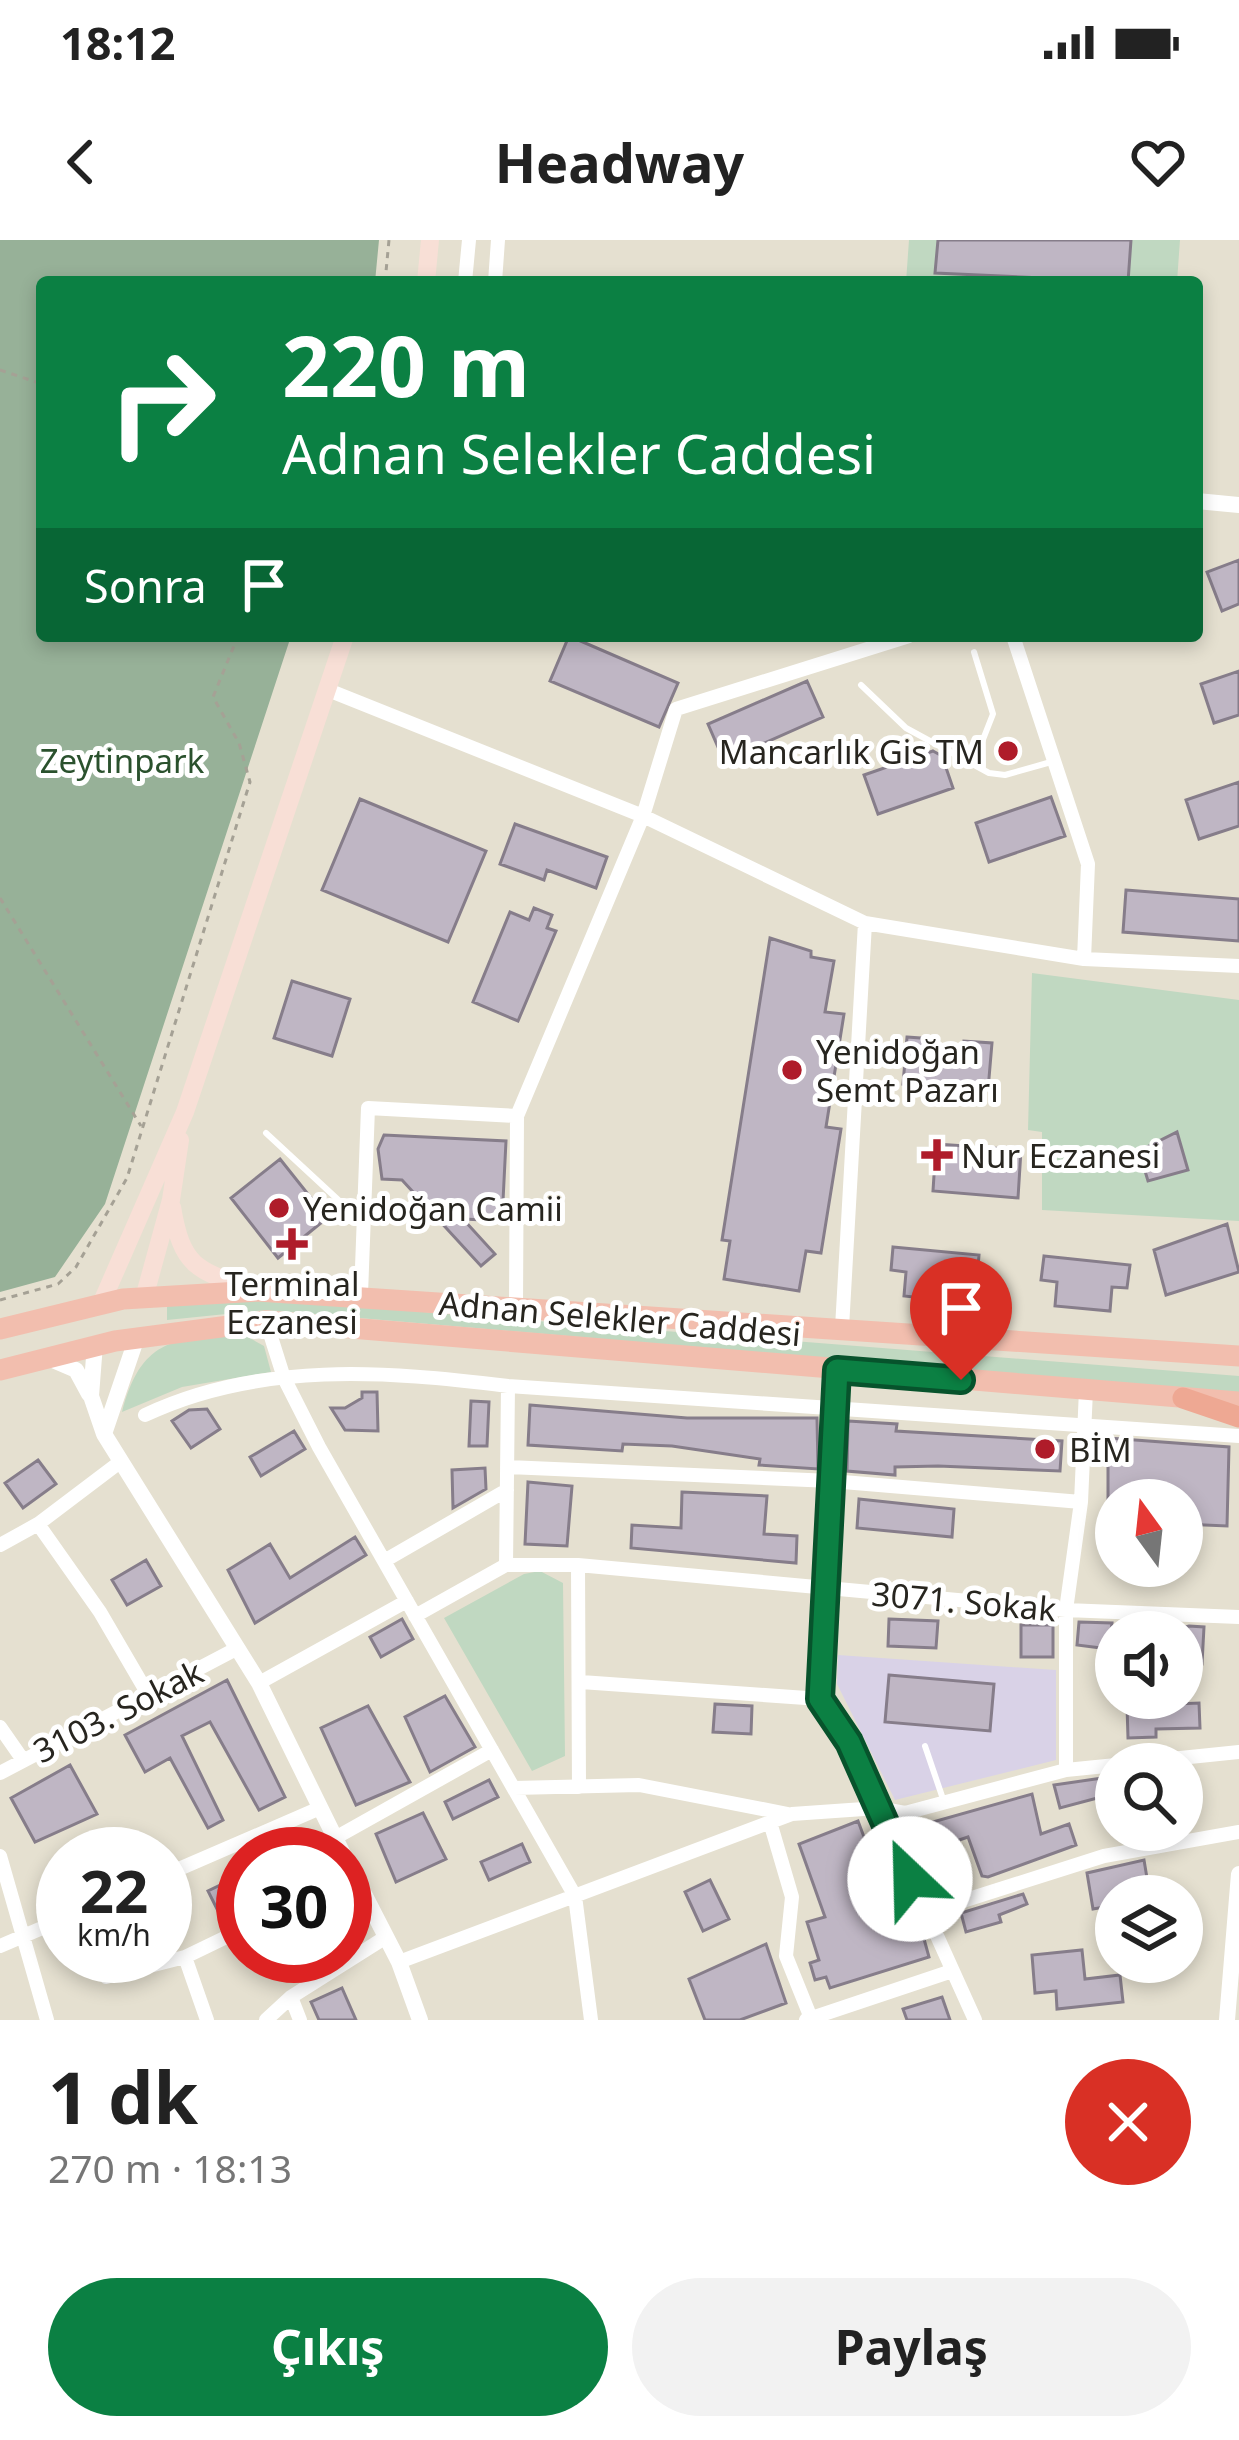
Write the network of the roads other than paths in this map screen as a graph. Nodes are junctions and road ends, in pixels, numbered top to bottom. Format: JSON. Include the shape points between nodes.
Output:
{"nodes":[{"id":1,"x":430,"y":240,"type":"edge"},
{"id":2,"x":469,"y":240,"type":"edge"},
{"id":3,"x":498,"y":240,"type":"edge"},
{"id":4,"x":427,"y":276,"type":"edge"},
{"id":5,"x":466,"y":276,"type":"edge"},
{"id":6,"x":495,"y":276,"type":"edge"},
{"id":7,"x":1203,"y":502,"type":"edge"},
{"id":8,"x":1239,"y":505,"type":"edge"},
{"id":9,"x":343,"y":642,"type":"edge"},
{"id":10,"x":890,"y":642,"type":"edge"},
{"id":11,"x":1015,"y":642,"type":"edge"},
{"id":12,"x":974,"y":652,"type":"dead end"},
{"id":13,"x":862,"y":685,"type":"dead end"},
{"id":14,"x":328,"y":690,"type":"junction"},
{"id":15,"x":1054,"y":761,"type":"junction"},
{"id":16,"x":983,"y":769,"type":"junction"},
{"id":17,"x":643,"y":816,"type":"junction"},
{"id":18,"x":865,"y":923,"type":"junction"},
{"id":19,"x":1084,"y":959,"type":"junction"},
{"id":20,"x":1239,"y":966,"type":"edge"},
{"id":21,"x":185,"y":1112,"type":"junction"},
{"id":22,"x":517,"y":1116,"type":"junction"},
{"id":23,"x":266,"y":1133,"type":"dead end"},
{"id":24,"x":171,"y":1200,"type":"junction"},
{"id":25,"x":364,"y":1224,"type":"junction"},
{"id":26,"x":258,"y":1291,"type":"junction"},
{"id":27,"x":361,"y":1294,"type":"junction"},
{"id":28,"x":144,"y":1298,"type":"junction"},
{"id":29,"x":101,"y":1304,"type":"junction"},
{"id":30,"x":516,"y":1305,"type":"junction"},
{"id":31,"x":266,"y":1321,"type":"junction"},
{"id":32,"x":842,"y":1328,"type":"junction"},
{"id":33,"x":0,"y":1330,"type":"edge"},
{"id":34,"x":137,"y":1337,"type":"junction"},
{"id":35,"x":95,"y":1344,"type":"junction"},
{"id":36,"x":1239,"y":1356,"type":"edge"},
{"id":37,"x":41,"y":1357,"type":"junction"},
{"id":38,"x":0,"y":1370,"type":"edge"},
{"id":39,"x":837,"y":1370,"type":"junction"},
{"id":40,"x":284,"y":1378,"type":"junction"},
{"id":41,"x":508,"y":1386,"type":"junction"},
{"id":42,"x":1086,"y":1390,"type":"junction"},
{"id":43,"x":91,"y":1396,"type":"junction"},
{"id":44,"x":1183,"y":1398,"type":"junction"},
{"id":45,"x":1239,"y":1402,"type":"edge"},
{"id":46,"x":835,"y":1408,"type":"junction"},
{"id":47,"x":146,"y":1414,"type":"dead end"},
{"id":48,"x":1239,"y":1417,"type":"edge"},
{"id":49,"x":1084,"y":1425,"type":"junction"},
{"id":50,"x":104,"y":1435,"type":"junction"},
{"id":51,"x":1239,"y":1436,"type":"edge"},
{"id":52,"x":120,"y":1462,"type":"junction"},
{"id":53,"x":507,"y":1467,"type":"junction"},
{"id":54,"x":831,"y":1481,"type":"junction"},
{"id":55,"x":507,"y":1490,"type":"junction"},
{"id":56,"x":1081,"y":1502,"type":"junction"},
{"id":57,"x":38,"y":1524,"type":"junction"},
{"id":58,"x":0,"y":1545,"type":"edge"},
{"id":59,"x":384,"y":1561,"type":"junction"},
{"id":60,"x":506,"y":1564,"type":"junction"},
{"id":61,"x":578,"y":1565,"type":"junction"},
{"id":62,"x":826,"y":1589,"type":"junction"},
{"id":63,"x":407,"y":1601,"type":"junction"},
{"id":64,"x":1066,"y":1610,"type":"junction"},
{"id":65,"x":416,"y":1616,"type":"junction"},
{"id":66,"x":1239,"y":1617,"type":"edge"},
{"id":67,"x":236,"y":1649,"type":"junction"},
{"id":68,"x":581,"y":1682,"type":"junction"},
{"id":69,"x":259,"y":1683,"type":"junction"},
{"id":70,"x":149,"y":1696,"type":"junction"},
{"id":71,"x":820,"y":1699,"type":"junction"},
{"id":72,"x":0,"y":1727,"type":"edge"},
{"id":73,"x":925,"y":1746,"type":"dead end"},
{"id":74,"x":492,"y":1750,"type":"junction"},
{"id":75,"x":1239,"y":1752,"type":"edge"},
{"id":76,"x":1203,"y":1756,"type":"edge"},
{"id":77,"x":22,"y":1760,"type":"junction"},
{"id":78,"x":1095,"y":1767,"type":"edge"},
{"id":79,"x":1066,"y":1770,"type":"junction"},
{"id":80,"x":0,"y":1773,"type":"edge"},
{"id":81,"x":579,"y":1787,"type":"junction"},
{"id":82,"x":514,"y":1788,"type":"junction"},
{"id":83,"x":945,"y":1802,"type":"junction"},
{"id":84,"x":320,"y":1808,"type":"junction"},
{"id":85,"x":878,"y":1808,"type":"junction"},
{"id":86,"x":792,"y":1814,"type":"junction"},
{"id":87,"x":770,"y":1822,"type":"junction"},
{"id":88,"x":330,"y":1827,"type":"edge"},
{"id":89,"x":372,"y":1829,"type":"edge"},
{"id":90,"x":1239,"y":1832,"type":"edge"},
{"id":91,"x":0,"y":1856,"type":"edge"},
{"id":92,"x":192,"y":1863,"type":"edge"},
{"id":93,"x":1239,"y":1874,"type":"edge"},
{"id":94,"x":575,"y":1896,"type":"junction"},
{"id":95,"x":926,"y":1913,"type":"junction"},
{"id":96,"x":372,"y":1914,"type":"edge"},
{"id":97,"x":36,"y":1930,"type":"edge"},
{"id":98,"x":23,"y":1936,"type":"junction"},
{"id":99,"x":386,"y":1937,"type":"junction"},
{"id":100,"x":0,"y":1946,"type":"edge"},
{"id":101,"x":400,"y":1962,"type":"junction"},
{"id":102,"x":952,"y":1971,"type":"junction"},
{"id":103,"x":192,"y":1977,"type":"edge"},
{"id":104,"x":291,"y":1997,"type":"junction"},
{"id":105,"x":808,"y":2019,"type":"edge"},
{"id":106,"x":46,"y":2020,"type":"edge"},
{"id":107,"x":207,"y":2020,"type":"edge"},
{"id":108,"x":266,"y":2020,"type":"edge"},
{"id":109,"x":300,"y":2020,"type":"edge"},
{"id":110,"x":420,"y":2020,"type":"edge"},
{"id":111,"x":591,"y":2020,"type":"edge"},
{"id":112,"x":975,"y":2020,"type":"edge"},
{"id":113,"x":1226,"y":2020,"type":"edge"}],
"edges":[{"from":1,"to":4,"type":"main road"},
{"from":2,"to":5,"type":"street"},
{"from":3,"to":6,"type":"street"},
{"from":7,"to":8,"type":"street"},
{"from":9,"to":14,"type":"main road","name":"Adnan Selekler Caddesi"},
{"from":10,"to":17,"type":"street","via":[[676,709]]},
{"from":11,"to":15,"type":"street"},
{"from":12,"to":16,"type":"lane","via":[[992,714]]},
{"from":13,"to":16,"type":"lane","via":[[906,728]]},
{"from":14,"to":17,"type":"street"},
{"from":14,"to":21,"type":"main road","name":"Adnan Selekler Caddesi"},
{"from":15,"to":16,"type":"lane","via":[[1004,776]]},
{"from":15,"to":19,"type":"street","via":[[1088,865]]},
{"from":17,"to":18,"type":"street"},
{"from":17,"to":22,"type":"street"},
{"from":18,"to":19,"type":"street"},
{"from":18,"to":32,"type":"street"},
{"from":19,"to":20,"type":"street"},
{"from":21,"to":24,"type":"main road","name":"Adnan Selekler Caddesi"},
{"from":21,"to":29,"type":"main road","name":"Adnan Selekler Caddesi"},
{"from":22,"to":25,"type":"street","via":[[368,1108]]},
{"from":22,"to":30,"type":"street"},
{"from":23,"to":25,"type":"lane"},
{"from":24,"to":26,"type":"main road","name":"Adnan Selekler Caddesi","via":[[178,1243],[197,1268]]},
{"from":24,"to":28,"type":"main road","name":"Adnan Selekler Caddesi"},
{"from":25,"to":27,"type":"street"},
{"from":26,"to":27,"type":"main road","name":"Adnan Selekler Caddesi"},
{"from":26,"to":28,"type":"main road","name":"Adnan Selekler Caddesi"},
{"from":27,"to":30,"type":"main road","name":"Adnan Selekler Caddesi"},
{"from":28,"to":29,"type":"main road","name":"Adnan Selekler Caddesi"},
{"from":28,"to":34,"type":"main road"},
{"from":29,"to":33,"type":"main road","name":"Adnan Selekler Caddesi"},
{"from":29,"to":35,"type":"main road"},
{"from":30,"to":32,"type":"main road","name":"Adnan Selekler Caddesi"},
{"from":31,"to":34,"type":"main road","name":"Adnan Selekler Caddesi"},
{"from":31,"to":39,"type":"main road","name":"Adnan Selekler Caddesi"},
{"from":31,"to":40,"type":"street"},
{"from":32,"to":36,"type":"main road","name":"Adnan Selekler Caddesi"},
{"from":34,"to":35,"type":"main road","name":"Adnan Selekler Caddesi"},
{"from":34,"to":50,"type":"street"},
{"from":35,"to":37,"type":"main road","name":"Adnan Selekler Caddesi"},
{"from":35,"to":43,"type":"street"},
{"from":37,"to":38,"type":"main road","name":"Adnan Selekler Caddesi"},
{"from":37,"to":43,"type":"street","via":[[76,1370]]},
{"from":39,"to":42,"type":"main road","name":"Adnan Selekler Caddesi"},
{"from":39,"to":46,"type":"street"},
{"from":40,"to":41,"type":"street","via":[[390,1371]]},
{"from":40,"to":47,"type":"street","via":[[186,1396]]},
{"from":40,"to":59,"type":"street"},
{"from":41,"to":46,"type":"street"},
{"from":41,"to":53,"type":"street"},
{"from":42,"to":44,"type":"main road","name":"Adnan Selekler Caddesi"},
{"from":42,"to":49,"type":"street"},
{"from":43,"to":50,"type":"street"},
{"from":44,"to":45,"type":"main road","name":"Adnan Selekler Caddesi"},
{"from":44,"to":48,"type":"highway"},
{"from":46,"to":49,"type":"street"},
{"from":46,"to":54,"type":"street"},
{"from":49,"to":51,"type":"street"},
{"from":49,"to":56,"type":"street"},
{"from":50,"to":52,"type":"street"},
{"from":52,"to":57,"type":"street"},
{"from":52,"to":67,"type":"street"},
{"from":53,"to":54,"type":"street"},
{"from":53,"to":55,"type":"street"},
{"from":54,"to":56,"type":"street"},
{"from":54,"to":62,"type":"street"},
{"from":55,"to":59,"type":"street"},
{"from":55,"to":60,"type":"street"},
{"from":56,"to":64,"type":"street"},
{"from":57,"to":58,"type":"street"},
{"from":57,"to":70,"type":"street"},
{"from":59,"to":63,"type":"street"},
{"from":60,"to":61,"type":"street","name":"3071. Sokak"},
{"from":60,"to":65,"type":"street"},
{"from":61,"to":62,"type":"street","name":"3071. Sokak"},
{"from":61,"to":68,"type":"street"},
{"from":62,"to":64,"type":"street","name":"3071. Sokak"},
{"from":62,"to":71,"type":"street"},
{"from":63,"to":65,"type":"street"},
{"from":63,"to":69,"type":"street"},
{"from":64,"to":66,"type":"street","name":"3071. Sokak"},
{"from":64,"to":79,"type":"street"},
{"from":65,"to":74,"type":"street"},
{"from":67,"to":69,"type":"street"},
{"from":67,"to":70,"type":"street","name":"3103. Sokak"},
{"from":68,"to":71,"type":"street"},
{"from":68,"to":81,"type":"street"},
{"from":69,"to":84,"type":"street"},
{"from":70,"to":77,"type":"street","name":"3103. Sokak"},
{"from":71,"to":85,"type":"street"},
{"from":72,"to":77,"type":"street"},
{"from":73,"to":83,"type":"lane"},
{"from":74,"to":82,"type":"street"},
{"from":74,"to":89,"type":"street"},
{"from":75,"to":76,"type":"street"},
{"from":77,"to":80,"type":"street","name":"3103. Sokak"},
{"from":78,"to":79,"type":"street"},
{"from":79,"to":83,"type":"street"},
{"from":81,"to":82,"type":"street"},
{"from":81,"to":86,"type":"street","via":[[639,1785]]},
{"from":82,"to":94,"type":"street"},
{"from":83,"to":85,"type":"street","via":[[905,1814]]},
{"from":84,"to":88,"type":"street"},
{"from":84,"to":92,"type":"street"},
{"from":85,"to":86,"type":"street"},
{"from":85,"to":95,"type":"street"},
{"from":86,"to":87,"type":"street"},
{"from":87,"to":94,"type":"street"},
{"from":87,"to":105,"type":"street","via":[[792,1897],[786,1956]]},
{"from":90,"to":95,"type":"street","via":[[1104,1856]]},
{"from":91,"to":98,"type":"street"},
{"from":93,"to":113,"type":"street"},
{"from":94,"to":101,"type":"street"},
{"from":94,"to":111,"type":"street"},
{"from":95,"to":102,"type":"street"},
{"from":96,"to":99,"type":"street"},
{"from":97,"to":98,"type":"street"},
{"from":98,"to":100,"type":"street"},
{"from":98,"to":106,"type":"street"},
{"from":99,"to":101,"type":"street"},
{"from":99,"to":104,"type":"street"},
{"from":101,"to":110,"type":"street"},
{"from":102,"to":105,"type":"street"},
{"from":102,"to":112,"type":"street"},
{"from":103,"to":107,"type":"street"},
{"from":104,"to":108,"type":"street"},
{"from":104,"to":109,"type":"street"}]}
